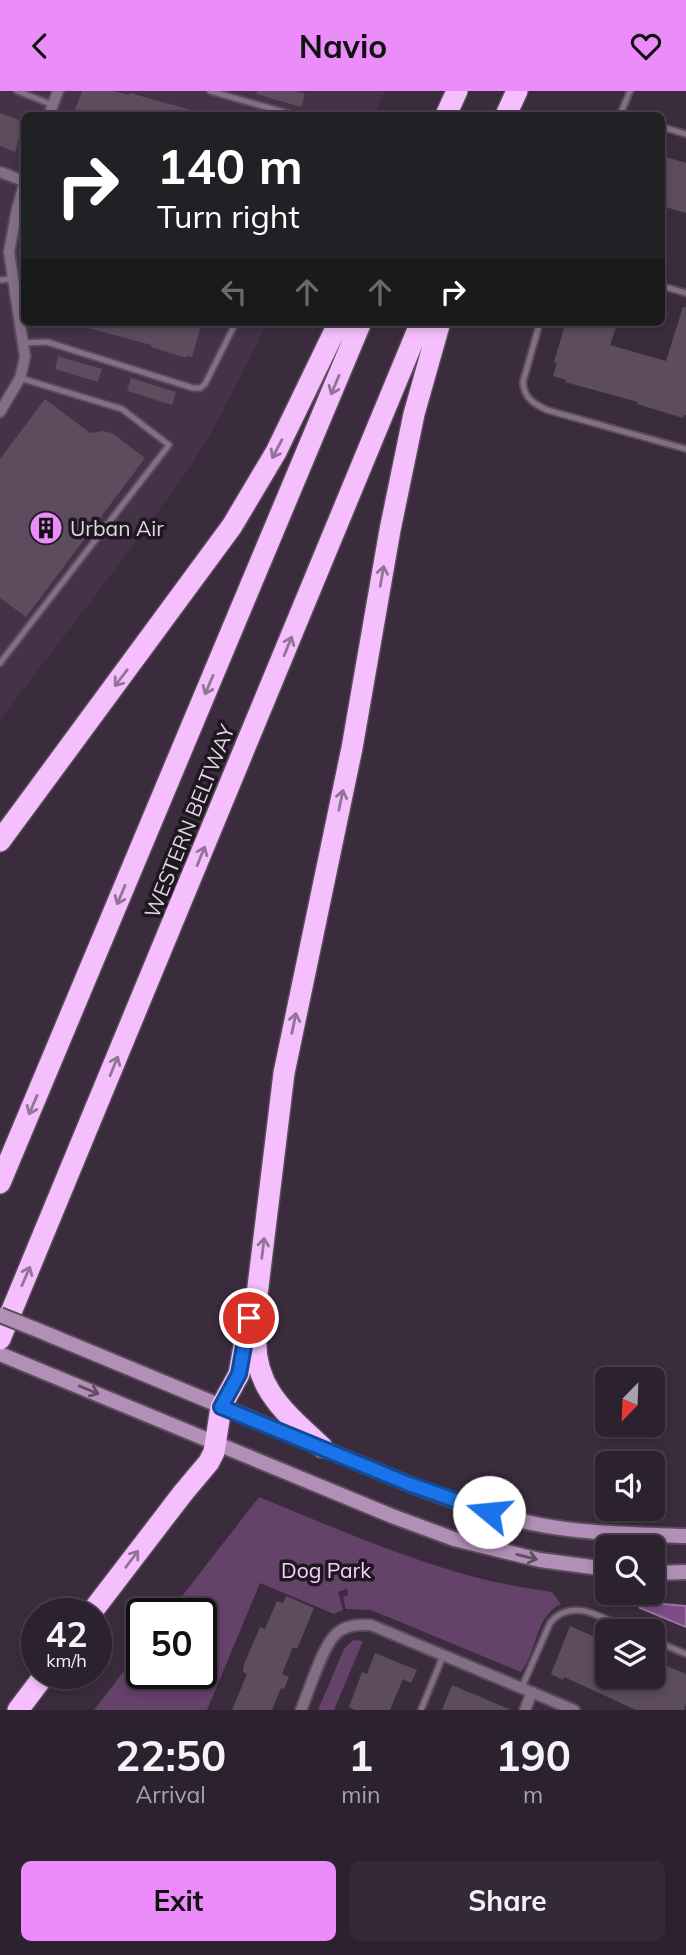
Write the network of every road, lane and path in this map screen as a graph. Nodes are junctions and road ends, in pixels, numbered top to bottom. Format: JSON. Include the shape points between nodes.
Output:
{"nodes":[{"id":1,"x":17,"y":91,"type":"edge"},
{"id":2,"x":58,"y":91,"type":"edge"},
{"id":3,"x":210,"y":91,"type":"edge"},
{"id":4,"x":457,"y":91,"type":"edge"},
{"id":5,"x":517,"y":91,"type":"edge"},
{"id":6,"x":630,"y":91,"type":"edge"},
{"id":7,"x":51,"y":110,"type":"edge"},
{"id":8,"x":284,"y":112,"type":"edge"},
{"id":9,"x":447,"y":112,"type":"edge"},
{"id":10,"x":507,"y":112,"type":"edge"},
{"id":11,"x":622,"y":112,"type":"edge"},
{"id":12,"x":665,"y":128,"type":"edge"},
{"id":13,"x":686,"y":134,"type":"edge"},
{"id":14,"x":0,"y":172,"type":"edge"},
{"id":15,"x":21,"y":182,"type":"edge"},
{"id":16,"x":20,"y":210,"type":"edge"},
{"id":17,"x":12,"y":279,"type":"junction"},
{"id":18,"x":0,"y":280,"type":"edge"},
{"id":19,"x":665,"y":287,"type":"edge"},
{"id":20,"x":686,"y":293,"type":"edge"},
{"id":21,"x":234,"y":326,"type":"edge"},
{"id":22,"x":337,"y":326,"type":"edge"},
{"id":23,"x":359,"y":326,"type":"edge"},
{"id":24,"x":419,"y":326,"type":"edge"},
{"id":25,"x":439,"y":326,"type":"edge"},
{"id":26,"x":539,"y":326,"type":"edge"},
{"id":27,"x":24,"y":343,"type":"junction"},
{"id":28,"x":20,"y":378,"type":"junction"},
{"id":29,"x":0,"y":412,"type":"edge"},
{"id":30,"x":686,"y":449,"type":"edge"},
{"id":31,"x":0,"y":663,"type":"edge"},
{"id":32,"x":0,"y":841,"type":"edge"},
{"id":33,"x":0,"y":1183,"type":"edge"},
{"id":34,"x":257,"y":1296,"type":"junction"},
{"id":35,"x":0,"y":1315,"type":"edge"},
{"id":36,"x":0,"y":1339,"type":"edge"},
{"id":37,"x":0,"y":1354,"type":"edge"},
{"id":38,"x":221,"y":1407,"type":"junction"},
{"id":39,"x":215,"y":1442,"type":"junction"},
{"id":40,"x":322,"y":1447,"type":"junction"},
{"id":41,"x":686,"y":1536,"type":"edge"},
{"id":42,"x":595,"y":1567,"type":"edge"},
{"id":43,"x":686,"y":1572,"type":"edge"},
{"id":44,"x":665,"y":1573,"type":"edge"},
{"id":45,"x":102,"y":1598,"type":"edge"},
{"id":46,"x":603,"y":1619,"type":"edge"},
{"id":47,"x":665,"y":1645,"type":"edge"},
{"id":48,"x":686,"y":1654,"type":"edge"},
{"id":49,"x":443,"y":1655,"type":"junction"},
{"id":50,"x":34,"y":1689,"type":"edge"},
{"id":51,"x":527,"y":1690,"type":"junction"},
{"id":52,"x":18,"y":1710,"type":"edge"},
{"id":53,"x":301,"y":1710,"type":"edge"},
{"id":54,"x":421,"y":1710,"type":"edge"},
{"id":55,"x":525,"y":1710,"type":"edge"},
{"id":56,"x":574,"y":1710,"type":"edge"}],
"edges":[{"from":1,"to":7,"type":"lane"},
{"from":2,"to":7,"type":"street"},
{"from":3,"to":8,"type":"lane"},
{"from":4,"to":9,"type":"highway"},
{"from":5,"to":10,"type":"highway"},
{"from":6,"to":11,"type":"lane"},
{"from":12,"to":13,"type":"lane"},
{"from":14,"to":15,"type":"street"},
{"from":16,"to":17,"type":"street","via":[[9,252]]},
{"from":17,"to":18,"type":"lane"},
{"from":17,"to":27,"type":"street"},
{"from":19,"to":20,"type":"lane"},
{"from":21,"to":27,"type":"lane","via":[[200,388],[47,342]]},
{"from":22,"to":32,"type":"highway","one_way":true,"via":[[276,452],[232,526]]},
{"from":23,"to":33,"type":"highway","name":"WESTERN BELTWAY","one_way":true},
{"from":36,"to":24,"type":"highway","name":"WESTERN BELTWAY","one_way":true},
{"from":34,"to":25,"type":"highway","one_way":true,"via":[[284,1073],[352,748],[414,414]]},
{"from":26,"to":30,"type":"lane","via":[[523,382],[530,400],[548,410]]},
{"from":27,"to":28,"type":"street"},
{"from":28,"to":29,"type":"street"},
{"from":28,"to":31,"type":"lane","via":[[122,409],[169,445]]},
{"from":34,"to":38,"type":"highway","via":[[239,1374]]},
{"from":34,"to":40,"type":"highway","via":[[256,1350],[264,1384]]},
{"from":35,"to":38,"type":"main road","bridge":true},
{"from":37,"to":39,"type":"main road","one_way":true},
{"from":38,"to":39,"type":"highway"},
{"from":38,"to":40,"type":"main road"},
{"from":39,"to":42,"type":"main road","one_way":true,"via":[[454,1539],[540,1560]]},
{"from":45,"to":39,"type":"highway","one_way":true,"via":[[209,1462]]},
{"from":40,"to":41,"type":"main road","via":[[468,1506],[532,1523],[596,1533]]},
{"from":43,"to":44,"type":"main road"},
{"from":46,"to":51,"type":"lane","via":[[584,1611],[566,1610],[557,1615],[550,1623]]},
{"from":47,"to":48,"type":"lane"},
{"from":49,"to":51,"type":"street"},
{"from":49,"to":53,"type":"street","via":[[371,1625],[345,1628],[328,1645]]},
{"from":49,"to":54,"type":"lane"},
{"from":50,"to":52,"type":"highway"},
{"from":51,"to":55,"type":"street"},
{"from":51,"to":56,"type":"street"}]}
